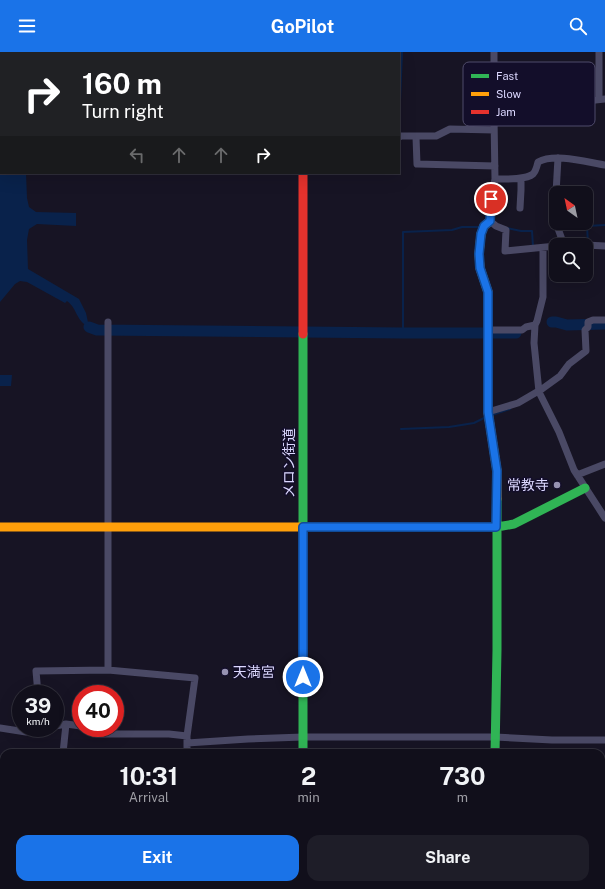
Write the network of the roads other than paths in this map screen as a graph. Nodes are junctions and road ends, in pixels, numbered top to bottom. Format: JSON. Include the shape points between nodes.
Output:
{"nodes":[{"id":1,"x":599,"y":52,"type":"edge"},
{"id":2,"x":602,"y":99,"type":"edge"},
{"id":3,"x":494,"y":126,"type":"edge"},
{"id":4,"x":494,"y":130,"type":"junction"},
{"id":5,"x":400,"y":136,"type":"edge"},
{"id":6,"x":416,"y":137,"type":"junction"},
{"id":7,"x":558,"y":158,"type":"junction"},
{"id":8,"x":605,"y":162,"type":"edge"},
{"id":9,"x":605,"y":165,"type":"edge"},
{"id":10,"x":495,"y":166,"type":"junction"},
{"id":11,"x":303,"y":174,"type":"edge"},
{"id":12,"x":495,"y":178,"type":"junction"},
{"id":13,"x":520,"y":178,"type":"junction"},
{"id":14,"x":556,"y":186,"type":"edge"},
{"id":15,"x":520,"y":208,"type":"dead end"},
{"id":16,"x":490,"y":221,"type":"junction"},
{"id":17,"x":593,"y":245,"type":"edge"},
{"id":18,"x":605,"y":246,"type":"edge"},
{"id":19,"x":549,"y":247,"type":"edge"},
{"id":20,"x":543,"y":248,"type":"junction"},
{"id":21,"x":605,"y":320,"type":"edge"},
{"id":22,"x":108,"y":322,"type":"dead end"},
{"id":23,"x":535,"y":325,"type":"junction"},
{"id":24,"x":488,"y":333,"type":"junction"},
{"id":25,"x":538,"y":392,"type":"junction"},
{"id":26,"x":488,"y":412,"type":"junction"},
{"id":27,"x":605,"y":464,"type":"edge"},
{"id":28,"x":577,"y":475,"type":"junction"},
{"id":29,"x":585,"y":488,"type":"junction"},
{"id":30,"x":605,"y":518,"type":"edge"},
{"id":31,"x":0,"y":527,"type":"edge"},
{"id":32,"x":108,"y":527,"type":"junction"},
{"id":33,"x":303,"y":527,"type":"junction"},
{"id":34,"x":496,"y":527,"type":"junction"},
{"id":35,"x":108,"y":670,"type":"junction"},
{"id":36,"x":37,"y":685,"type":"edge"},
{"id":37,"x":66,"y":724,"type":"joint"},
{"id":38,"x":72,"y":725,"type":"edge"},
{"id":39,"x":0,"y":728,"type":"edge"},
{"id":40,"x":12,"y":730,"type":"edge"},
{"id":41,"x":124,"y":734,"type":"edge"},
{"id":42,"x":303,"y":737,"type":"junction"},
{"id":43,"x":495,"y":737,"type":"junction"},
{"id":44,"x":187,"y":740,"type":"junction"},
{"id":45,"x":605,"y":740,"type":"edge"},
{"id":46,"x":63,"y":749,"type":"edge"},
{"id":47,"x":187,"y":749,"type":"edge"},
{"id":48,"x":303,"y":749,"type":"edge"},
{"id":49,"x":496,"y":749,"type":"edge"}],
"edges":[{"from":1,"to":2,"type":"street"},
{"from":3,"to":4,"type":"street"},
{"from":4,"to":6,"type":"street","via":[[450,129],[436,136]]},
{"from":4,"to":10,"type":"street"},
{"from":5,"to":6,"type":"street"},
{"from":6,"to":10,"type":"street","via":[[417,164]]},
{"from":7,"to":9,"type":"street"},
{"from":7,"to":13,"type":"street","via":[[543,159],[538,162],[534,173]]},
{"from":7,"to":14,"type":"street"},
{"from":8,"to":9,"type":"street"},
{"from":10,"to":12,"type":"street"},
{"from":11,"to":33,"type":"street","name":"メロン街道"},
{"from":12,"to":13,"type":"street"},
{"from":12,"to":16,"type":"street"},
{"from":13,"to":15,"type":"street"},
{"from":16,"to":20,"type":"street","via":[[506,230],[505,251]]},
{"from":16,"to":24,"type":"street","via":[[484,226],[481,234],[479,254],[480,268],[488,292]]},
{"from":17,"to":18,"type":"street"},
{"from":19,"to":20,"type":"street"},
{"from":20,"to":23,"type":"street","via":[[543,297]]},
{"from":21,"to":25,"type":"street","via":[[588,322],[585,330],[586,351],[569,364],[560,376]]},
{"from":22,"to":32,"type":"street"},
{"from":23,"to":24,"type":"street","via":[[522,330]]},
{"from":23,"to":25,"type":"street"},
{"from":24,"to":26,"type":"street"},
{"from":25,"to":26,"type":"street","via":[[518,403]]},
{"from":25,"to":28,"type":"street","via":[[568,451]]},
{"from":26,"to":34,"type":"street","via":[[497,471]]},
{"from":27,"to":28,"type":"street"},
{"from":28,"to":29,"type":"street"},
{"from":29,"to":30,"type":"street"},
{"from":29,"to":34,"type":"street","via":[[514,524]]},
{"from":31,"to":32,"type":"street"},
{"from":32,"to":33,"type":"street"},
{"from":32,"to":35,"type":"street"},
{"from":33,"to":34,"type":"street"},
{"from":33,"to":42,"type":"street","name":"メロン街道"},
{"from":34,"to":43,"type":"street","via":[[498,650]]},
{"from":35,"to":36,"type":"street","via":[[36,670]]},
{"from":35,"to":44,"type":"street","via":[[195,678]]},
{"from":37,"to":38,"type":"street"},
{"from":37,"to":46,"type":"street"},
{"from":39,"to":40,"type":"street"},
{"from":41,"to":44,"type":"street","via":[[169,734]]},
{"from":42,"to":43,"type":"street"},
{"from":42,"to":44,"type":"street"},
{"from":42,"to":48,"type":"street","name":"メロン街道"},
{"from":43,"to":45,"type":"street"},
{"from":43,"to":49,"type":"street"},
{"from":44,"to":47,"type":"street"}]}
